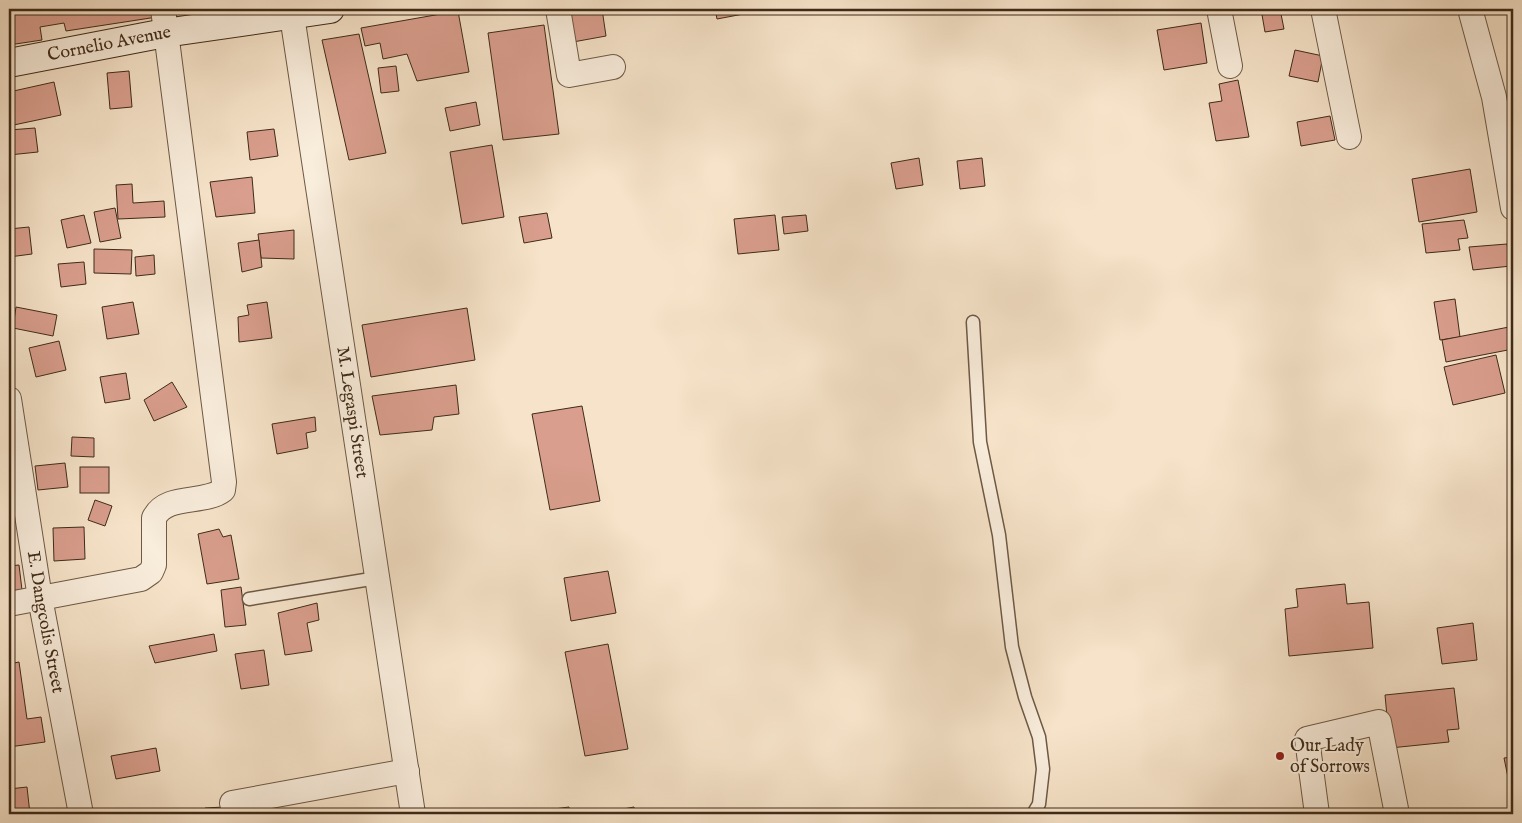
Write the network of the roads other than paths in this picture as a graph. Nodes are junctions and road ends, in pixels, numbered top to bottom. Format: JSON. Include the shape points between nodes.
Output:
{"nodes":[{"id":1,"x":330,"y":9,"type":"edge"},
{"id":2,"x":558,"y":9,"type":"edge"},
{"id":3,"x":1219,"y":9,"type":"edge"},
{"id":4,"x":1323,"y":9,"type":"edge"},
{"id":5,"x":1470,"y":9,"type":"edge"},
{"id":6,"x":291,"y":11,"type":"edge"},
{"id":7,"x":164,"y":21,"type":"edge"},
{"id":8,"x":9,"y":63,"type":"edge"},
{"id":9,"x":1230,"y":66,"type":"dead end"},
{"id":10,"x":614,"y":67,"type":"dead end"},
{"id":11,"x":1504,"y":95,"type":"edge"},
{"id":12,"x":1349,"y":137,"type":"dead end"},
{"id":13,"x":1513,"y":208,"type":"edge"},
{"id":14,"x":973,"y":322,"type":"dead end"},
{"id":15,"x":9,"y":399,"type":"edge"},
{"id":16,"x":377,"y":578,"type":"junction"},
{"id":17,"x":40,"y":598,"type":"junction"},
{"id":18,"x":249,"y":599,"type":"dead end"},
{"id":19,"x":9,"y":604,"type":"edge"},
{"id":20,"x":406,"y":771,"type":"junction"},
{"id":21,"x":232,"y":803,"type":"dead end"},
{"id":22,"x":81,"y":814,"type":"edge"},
{"id":23,"x":413,"y":814,"type":"edge"},
{"id":24,"x":1033,"y":814,"type":"edge"},
{"id":25,"x":1317,"y":814,"type":"edge"},
{"id":26,"x":1397,"y":814,"type":"edge"}],
"edges":[{"from":1,"to":6,"type":"street","name":"Cornelio Avenue"},
{"from":2,"to":10,"type":"street","via":[[569,75]]},
{"from":3,"to":9,"type":"street"},
{"from":4,"to":12,"type":"street"},
{"from":5,"to":11,"type":"street"},
{"from":6,"to":7,"type":"street","name":"Cornelio Avenue"},
{"from":6,"to":16,"type":"street","name":"M. Legaspi Street"},
{"from":7,"to":8,"type":"street","name":"Cornelio Avenue"},
{"from":7,"to":17,"type":"street","via":[[223,490],[174,503],[156,512],[154,565],[146,577]]},
{"from":11,"to":13,"type":"street"},
{"from":14,"to":24,"type":"lane","via":[[980,442],[999,535],[1012,647],[1039,737],[1043,769],[1039,804]]},
{"from":15,"to":17,"type":"street","name":"E. Dangcolis Street"},
{"from":16,"to":18,"type":"lane"},
{"from":16,"to":20,"type":"street","name":"M. Legaspi Street"},
{"from":17,"to":19,"type":"street"},
{"from":17,"to":22,"type":"street","name":"E. Dangcolis Street"},
{"from":20,"to":21,"type":"street"},
{"from":20,"to":23,"type":"street","name":"M. Legaspi Street"},
{"from":25,"to":26,"type":"street","via":[[1307,740],[1379,722]]}]}
